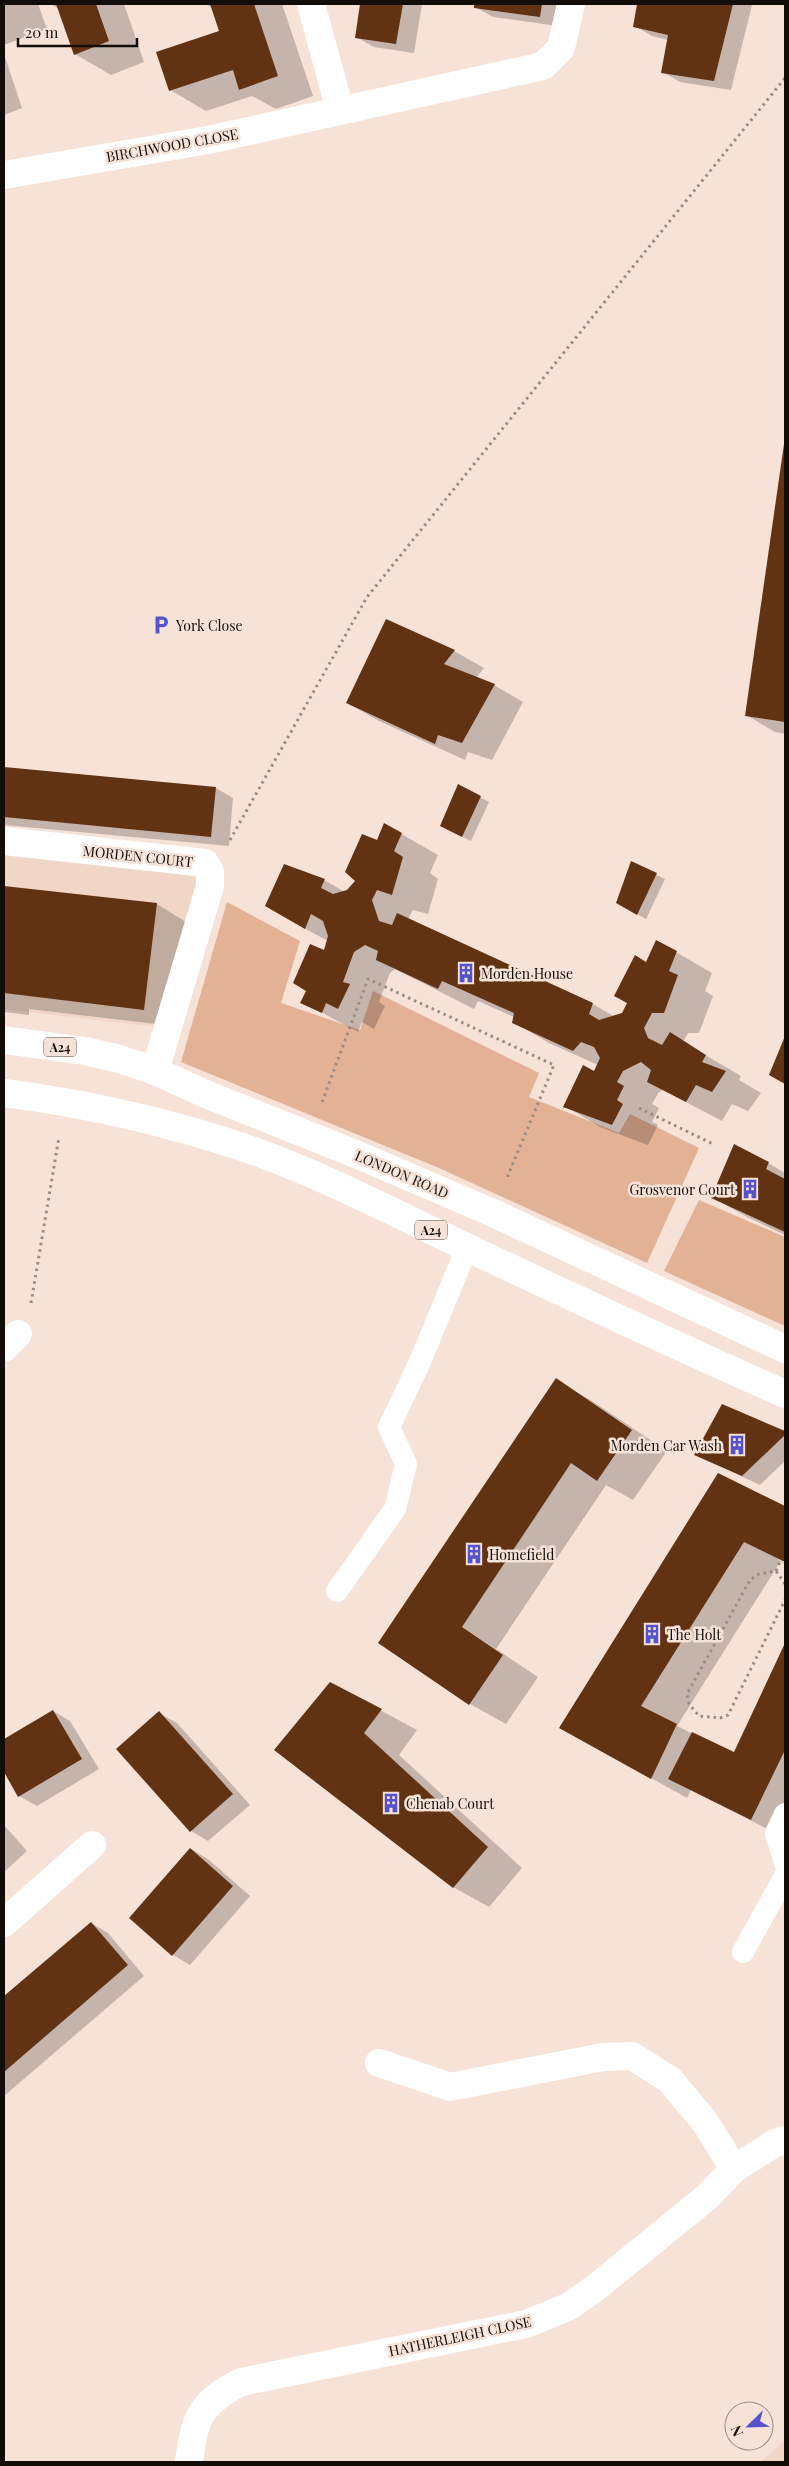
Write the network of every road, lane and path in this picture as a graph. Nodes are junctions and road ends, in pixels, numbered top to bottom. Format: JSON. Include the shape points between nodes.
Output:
{"nodes":[{"id":1,"x":311,"y":4,"type":"edge"},
{"id":2,"x":571,"y":4,"type":"edge"},
{"id":3,"x":785,"y":78,"type":"edge"},
{"id":4,"x":340,"y":110,"type":"junction"},
{"id":5,"x":4,"y":175,"type":"edge"},
{"id":6,"x":4,"y":840,"type":"edge"},
{"id":7,"x":226,"y":848,"type":"dead end"},
{"id":8,"x":4,"y":1040,"type":"edge"},
{"id":9,"x":154,"y":1071,"type":"junction"},
{"id":10,"x":4,"y":1093,"type":"edge"},
{"id":11,"x":639,"y":1108,"type":"dead end"},
{"id":12,"x":310,"y":1135,"type":"junction"},
{"id":13,"x":715,"y":1145,"type":"dead end"},
{"id":14,"x":56,"y":1151,"type":"dead end"},
{"id":15,"x":493,"y":1213,"type":"junction"},
{"id":16,"x":467,"y":1248,"type":"junction"},
{"id":17,"x":31,"y":1305,"type":"dead end"},
{"id":18,"x":785,"y":1349,"type":"edge"},
{"id":19,"x":785,"y":1394,"type":"edge"},
{"id":20,"x":781,"y":1559,"type":"dead end"},
{"id":21,"x":776,"y":1571,"type":"junction"},
{"id":22,"x":785,"y":1584,"type":"edge"},
{"id":23,"x":337,"y":1590,"type":"dead end"},
{"id":24,"x":785,"y":1600,"type":"edge"},
{"id":25,"x":785,"y":1814,"type":"edge"},
{"id":26,"x":92,"y":1845,"type":"dead end"},
{"id":27,"x":785,"y":1863,"type":"edge"},
{"id":28,"x":785,"y":1876,"type":"edge"},
{"id":29,"x":4,"y":1923,"type":"edge"},
{"id":30,"x":743,"y":1952,"type":"dead end"},
{"id":31,"x":379,"y":2063,"type":"dead end"},
{"id":32,"x":785,"y":2140,"type":"edge"},
{"id":33,"x":734,"y":2169,"type":"junction"},
{"id":34,"x":189,"y":2462,"type":"edge"}],
"edges":[{"from":1,"to":4,"type":"main road"},
{"from":2,"to":4,"type":"main road","name":"BIRCHWOOD CLOSE","via":[[561,48],[543,66]]},
{"from":3,"to":7,"type":"path","via":[[367,597]]},
{"from":4,"to":5,"type":"main road","name":"BIRCHWOOD CLOSE","via":[[208,140]]},
{"from":6,"to":9,"type":"main road","name":"MORDEN COURT","via":[[205,863],[210,872],[210,886]]},
{"from":8,"to":9,"type":"main road","name":"LONDON ROAD","number":"A24","via":[[85,1051]]},
{"from":9,"to":12,"type":"main road","name":"LONDON ROAD","number":"A24"},
{"from":10,"to":16,"type":"main road","number":"A24","via":[[65,1101],[216,1138],[361,1196]]},
{"from":11,"to":13,"type":"path"},
{"from":12,"to":15,"type":"main road","name":"LONDON ROAD","number":"A24"},
{"from":12,"to":15,"type":"path","via":[[368,979],[554,1065]]},
{"from":14,"to":17,"type":"path"},
{"from":15,"to":18,"type":"main road","name":"LONDON ROAD","number":"A24"},
{"from":16,"to":19,"type":"main road","number":"A24"},
{"from":16,"to":23,"type":"lane","via":[[389,1427],[406,1464],[395,1509]]},
{"from":20,"to":21,"type":"path"},
{"from":21,"to":22,"type":"path"},
{"from":21,"to":24,"type":"path","via":[[759,1574],[750,1580],[687,1694],[689,1704],[699,1716],[720,1718],[728,1715]]},
{"from":25,"to":27,"type":"lane","via":[[776,1834]]},
{"from":26,"to":29,"type":"main road"},
{"from":28,"to":30,"type":"lane"},
{"from":31,"to":33,"type":"main road","via":[[450,2087],[602,2057],[632,2056],[670,2080],[704,2122]]},
{"from":32,"to":33,"type":"main road","name":"HATHERLEIGH CLOSE"},
{"from":33,"to":34,"type":"main road","name":"HATHERLEIGH CLOSE","via":[[707,2197],[568,2307],[526,2324],[241,2382],[217,2394],[198,2418]]}]}
